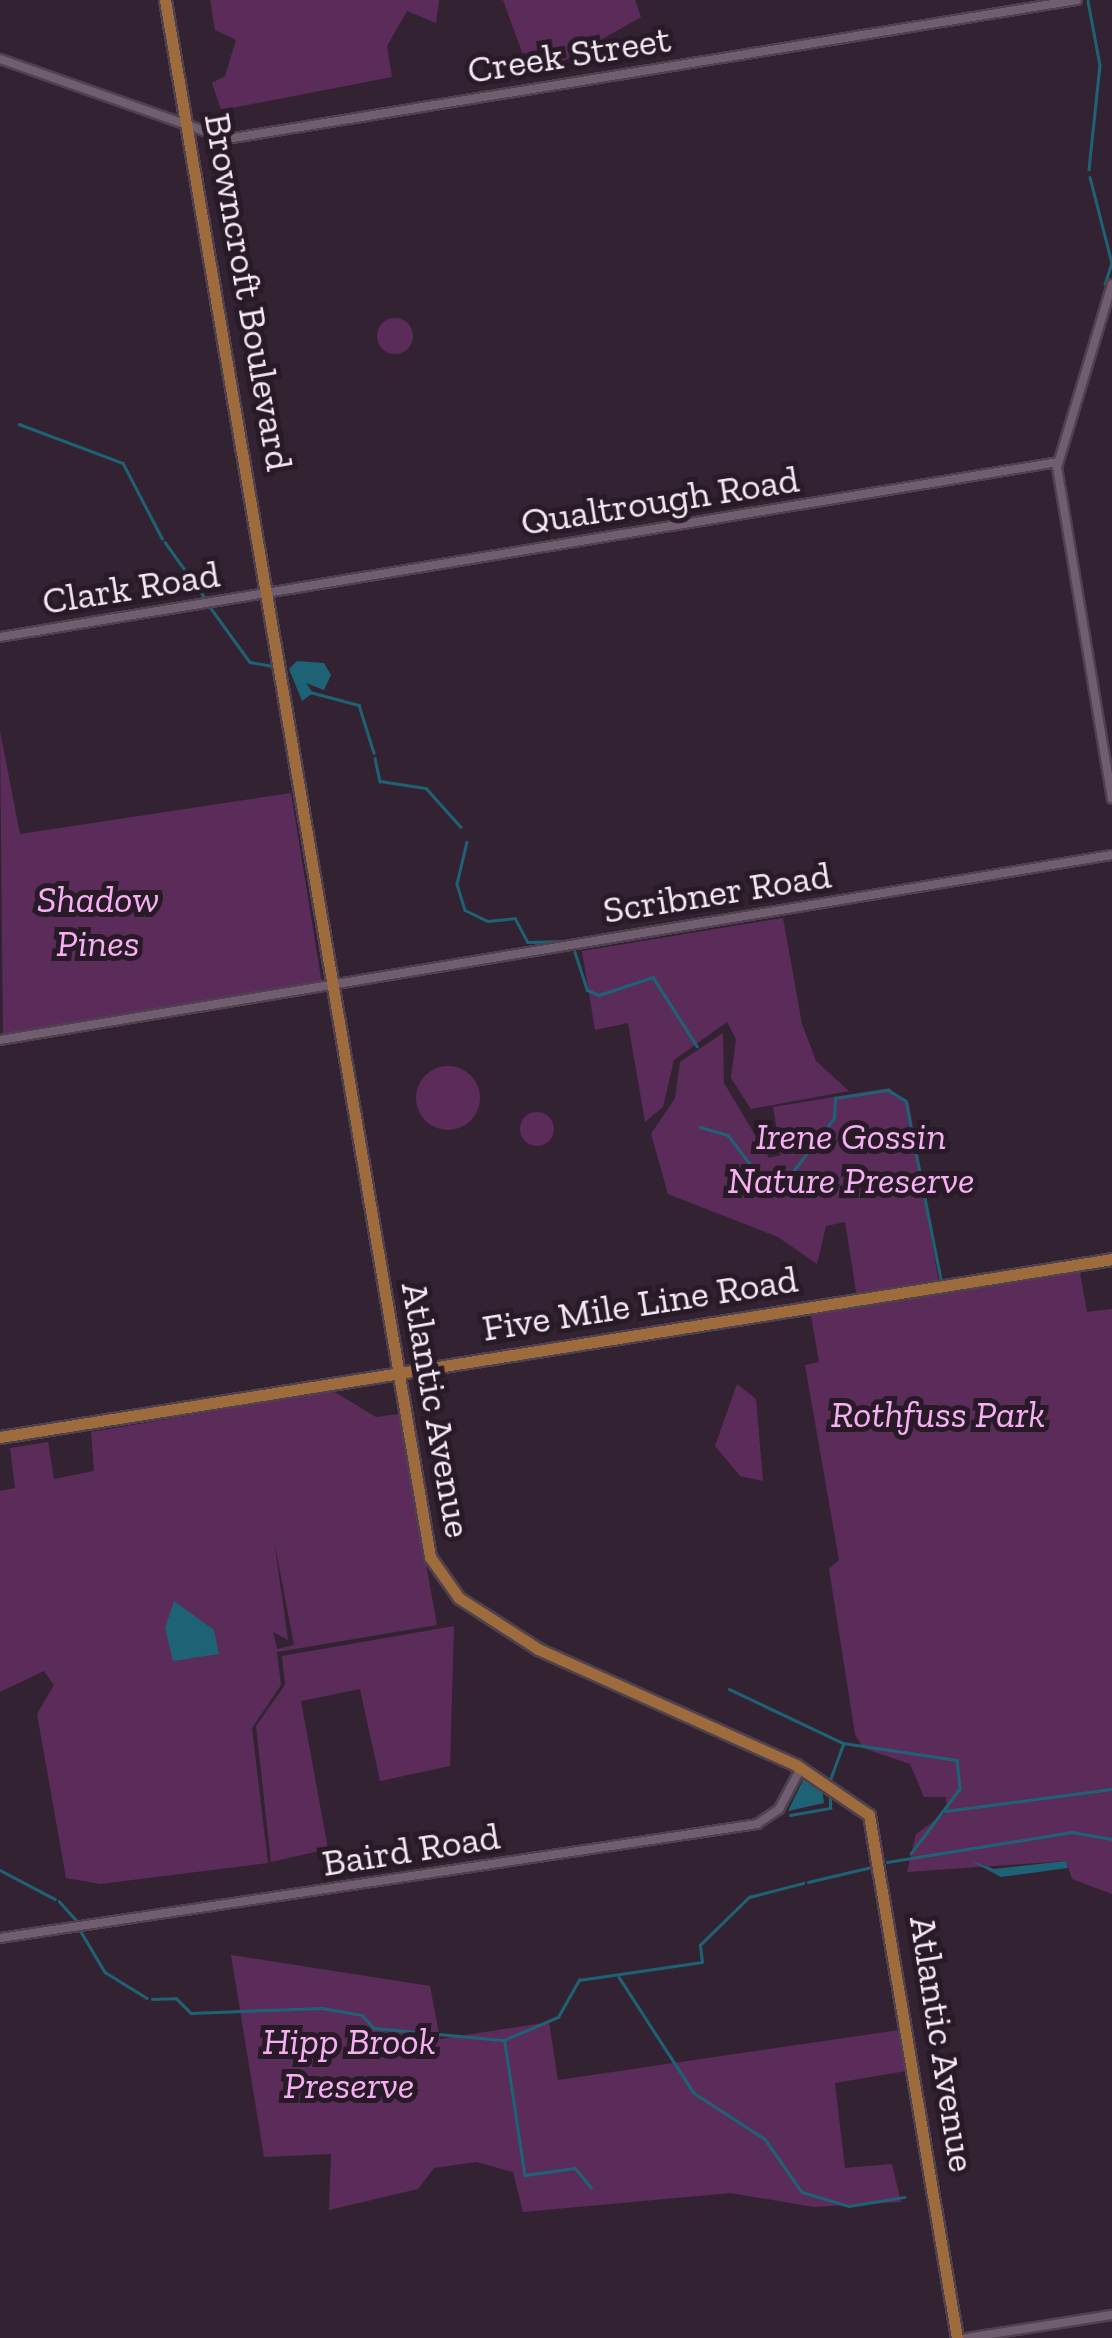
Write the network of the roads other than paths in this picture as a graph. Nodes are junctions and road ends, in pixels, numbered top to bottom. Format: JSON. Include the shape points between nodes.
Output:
{"nodes":[{"id":1,"x":165,"y":0,"type":"edge"},
{"id":2,"x":1076,"y":0,"type":"edge"},
{"id":3,"x":0,"y":59,"type":"edge"},
{"id":4,"x":185,"y":102,"type":"junction"},
{"id":5,"x":170,"y":121,"type":"junction"},
{"id":6,"x":190,"y":130,"type":"junction"},
{"id":7,"x":1112,"y":284,"type":"edge"},
{"id":8,"x":1058,"y":462,"type":"junction"},
{"id":9,"x":271,"y":594,"type":"junction"},
{"id":10,"x":0,"y":637,"type":"edge"},
{"id":11,"x":1112,"y":798,"type":"edge"},
{"id":12,"x":1112,"y":855,"type":"edge"},
{"id":13,"x":332,"y":987,"type":"junction"},
{"id":14,"x":0,"y":1040,"type":"edge"},
{"id":15,"x":1112,"y":1259,"type":"edge"},
{"id":16,"x":400,"y":1374,"type":"junction"},
{"id":17,"x":0,"y":1437,"type":"edge"},
{"id":18,"x":800,"y":1768,"type":"junction"},
{"id":19,"x":0,"y":1938,"type":"edge"},
{"id":20,"x":1112,"y":2315,"type":"edge"},
{"id":21,"x":957,"y":2338,"type":"edge"},
{"id":22,"x":966,"y":2338,"type":"edge"}],
"edges":[{"from":1,"to":4,"type":"main road","name":"Browncroft Boulevard"},
{"from":2,"to":6,"type":"street","name":"Creek Street","via":[[227,139]]},
{"from":3,"to":5,"type":"street","name":"Creek Street"},
{"from":4,"to":5,"type":"street"},
{"from":4,"to":6,"type":"main road","name":"Browncroft Boulevard"},
{"from":5,"to":6,"type":"street","name":"Creek Street"},
{"from":6,"to":9,"type":"main road","name":"Browncroft Boulevard"},
{"from":7,"to":8,"type":"street"},
{"from":8,"to":9,"type":"street","name":"Qualtrough Road"},
{"from":8,"to":11,"type":"street"},
{"from":9,"to":10,"type":"street","name":"Clark Road"},
{"from":9,"to":13,"type":"main road","name":"Atlantic Avenue"},
{"from":12,"to":13,"type":"street","name":"Scribner Road"},
{"from":13,"to":14,"type":"street","name":"Scribner Road"},
{"from":13,"to":16,"type":"main road","name":"Atlantic Avenue"},
{"from":15,"to":16,"type":"main road","name":"Five Mile Line Road"},
{"from":16,"to":17,"type":"main road","name":"Five Mile Line Road"},
{"from":16,"to":18,"type":"main road","name":"Atlantic Avenue","via":[[427,1546],[449,1588],[546,1652]]},
{"from":18,"to":19,"type":"street","name":"Baird Road","via":[[779,1810],[757,1824]]},
{"from":18,"to":21,"type":"main road","name":"Atlantic Avenue","via":[[854,1797],[878,1835]]},
{"from":20,"to":22,"type":"street"}]}
